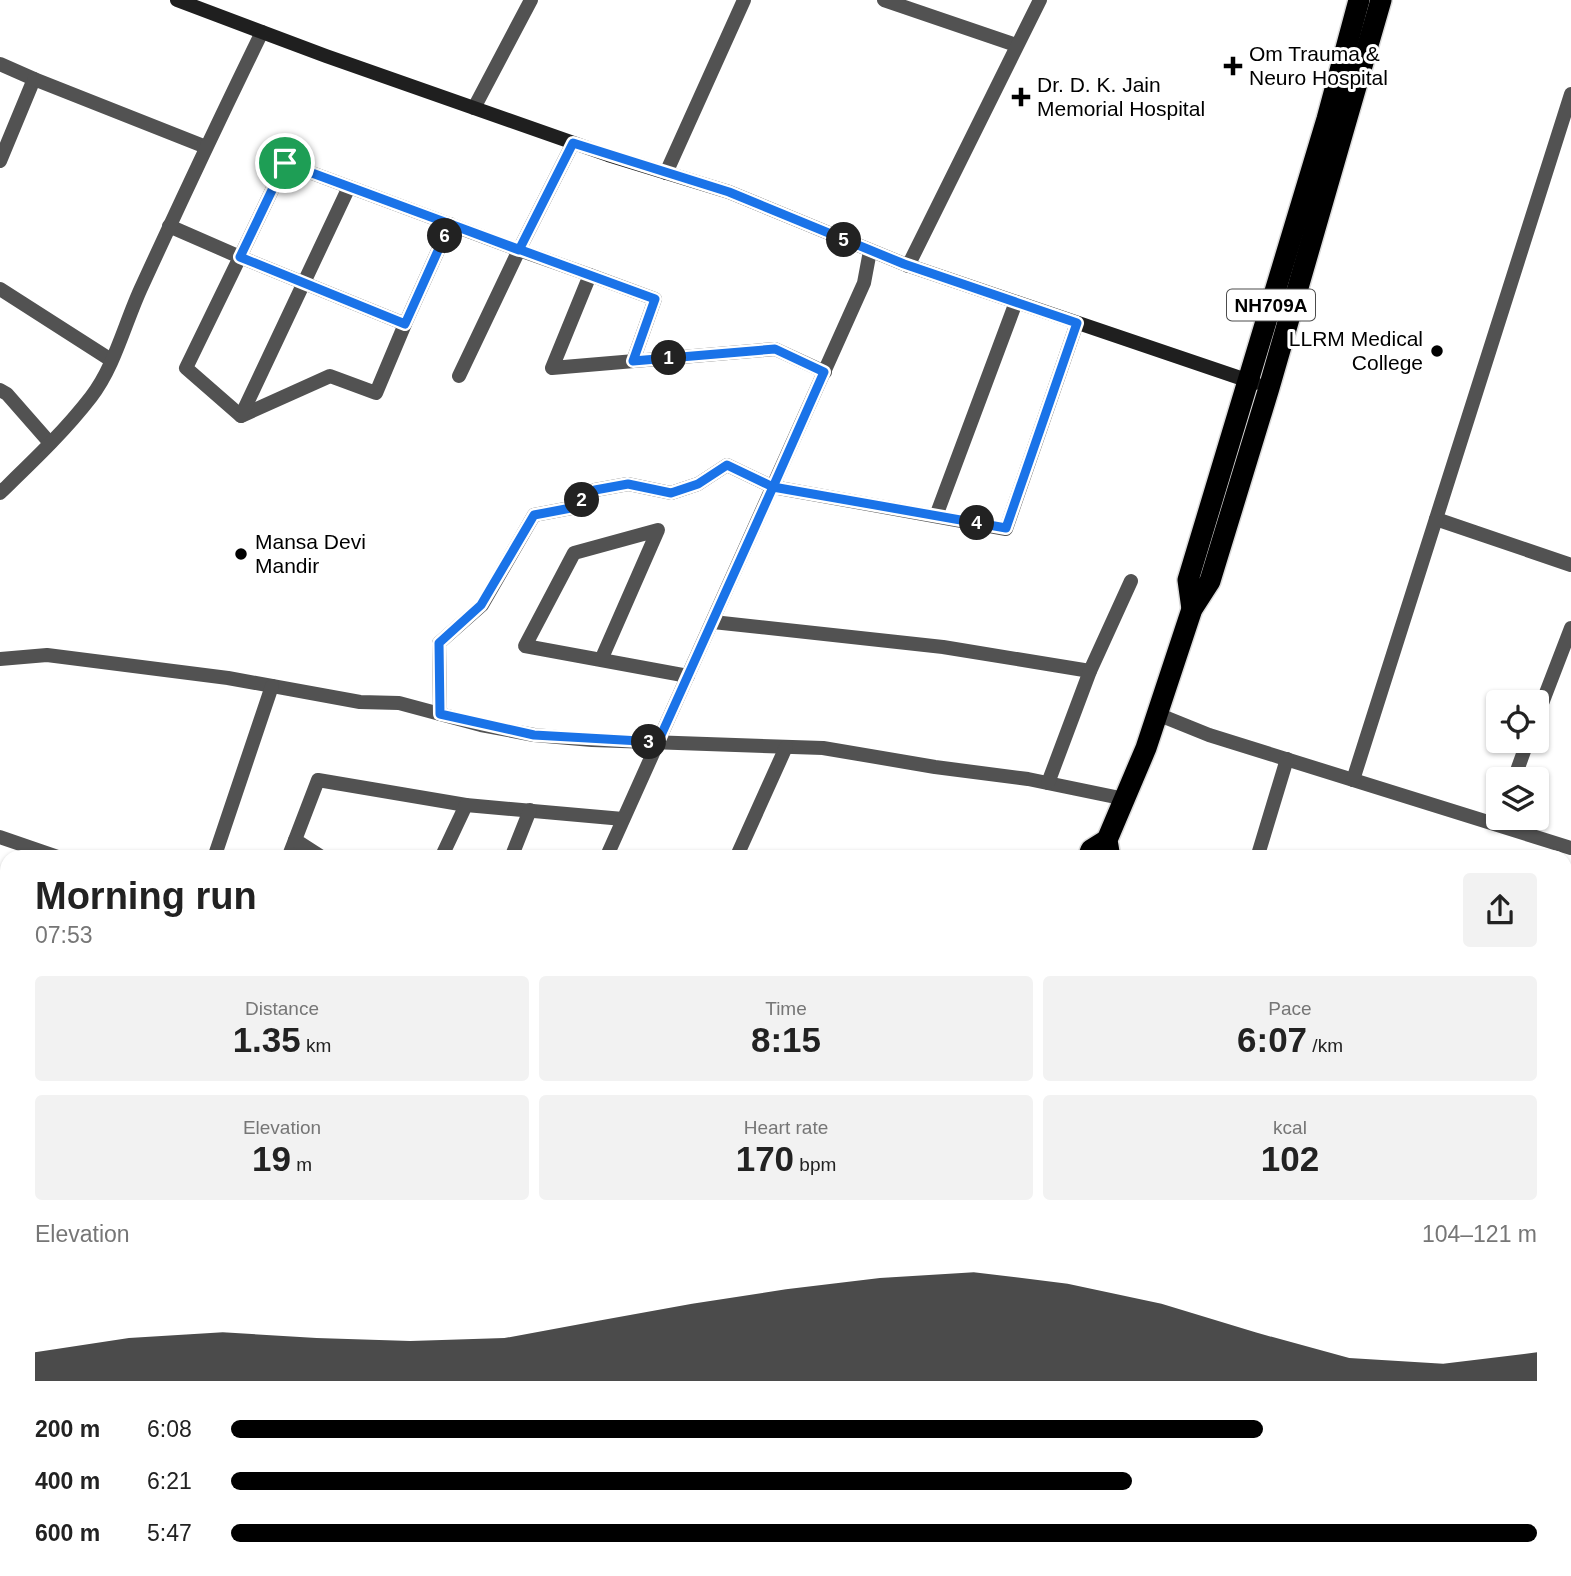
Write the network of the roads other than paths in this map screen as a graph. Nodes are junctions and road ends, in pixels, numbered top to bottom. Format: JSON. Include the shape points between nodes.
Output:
{"nodes":[{"id":1,"x":531,"y":0,"type":"edge"},
{"id":2,"x":744,"y":0,"type":"edge"},
{"id":3,"x":884,"y":0,"type":"edge"},
{"id":4,"x":1040,"y":0,"type":"edge"},
{"id":5,"x":1359,"y":0,"type":"edge"},
{"id":6,"x":1381,"y":0,"type":"edge"},
{"id":7,"x":180,"y":1,"type":"edge"},
{"id":8,"x":262,"y":32,"type":"junction"},
{"id":9,"x":1016,"y":45,"type":"junction"},
{"id":10,"x":0,"y":64,"type":"edge"},
{"id":11,"x":34,"y":79,"type":"junction"},
{"id":12,"x":1571,"y":94,"type":"edge"},
{"id":13,"x":474,"y":107,"type":"junction"},
{"id":14,"x":1565,"y":135,"type":"edge"},
{"id":15,"x":573,"y":143,"type":"junction"},
{"id":16,"x":206,"y":147,"type":"junction"},
{"id":17,"x":0,"y":161,"type":"edge"},
{"id":18,"x":666,"y":173,"type":"junction"},
{"id":19,"x":349,"y":187,"type":"junction"},
{"id":20,"x":450,"y":224,"type":"junction"},
{"id":21,"x":169,"y":226,"type":"junction"},
{"id":22,"x":519,"y":250,"type":"junction"},
{"id":23,"x":870,"y":251,"type":"junction"},
{"id":24,"x":240,"y":257,"type":"junction"},
{"id":25,"x":908,"y":265,"type":"junction"},
{"id":26,"x":590,"y":275,"type":"junction"},
{"id":27,"x":303,"y":282,"type":"junction"},
{"id":28,"x":0,"y":289,"type":"edge"},
{"id":29,"x":1016,"y":302,"type":"junction"},
{"id":30,"x":1077,"y":323,"type":"junction"},
{"id":31,"x":405,"y":324,"type":"junction"},
{"id":32,"x":111,"y":360,"type":"junction"},
{"id":33,"x":633,"y":361,"type":"junction"},
{"id":34,"x":824,"y":372,"type":"junction"},
{"id":35,"x":459,"y":376,"type":"dead end"},
{"id":36,"x":1248,"y":381,"type":"junction"},
{"id":37,"x":1269,"y":388,"type":"junction"},
{"id":38,"x":0,"y":390,"type":"edge"},
{"id":39,"x":241,"y":416,"type":"junction"},
{"id":40,"x":50,"y":443,"type":"junction"},
{"id":41,"x":773,"y":487,"type":"junction"},
{"id":42,"x":0,"y":494,"type":"edge"},
{"id":43,"x":936,"y":516,"type":"junction"},
{"id":44,"x":1436,"y":519,"type":"junction"},
{"id":45,"x":1571,"y":565,"type":"edge"},
{"id":46,"x":1132,"y":581,"type":"dead end"},
{"id":47,"x":1192,"y":609,"type":"junction"},
{"id":48,"x":713,"y":622,"type":"junction"},
{"id":49,"x":1571,"y":628,"type":"edge"},
{"id":50,"x":0,"y":659,"type":"edge"},
{"id":51,"x":601,"y":660,"type":"junction"},
{"id":52,"x":1090,"y":671,"type":"junction"},
{"id":53,"x":688,"y":676,"type":"junction"},
{"id":54,"x":272,"y":686,"type":"junction"},
{"id":55,"x":1547,"y":690,"type":"edge"},
{"id":56,"x":440,"y":714,"type":"junction"},
{"id":57,"x":1157,"y":714,"type":"junction"},
{"id":58,"x":658,"y":742,"type":"junction"},
{"id":59,"x":786,"y":747,"type":"junction"},
{"id":60,"x":1287,"y":759,"type":"junction"},
{"id":61,"x":1353,"y":780,"type":"junction"},
{"id":62,"x":1048,"y":783,"type":"junction"},
{"id":63,"x":1125,"y":799,"type":"junction"},
{"id":64,"x":467,"y":804,"type":"junction"},
{"id":65,"x":530,"y":810,"type":"junction"},
{"id":66,"x":1486,"y":818,"type":"edge"},
{"id":67,"x":623,"y":819,"type":"junction"},
{"id":68,"x":1522,"y":830,"type":"edge"},
{"id":69,"x":0,"y":837,"type":"edge"},
{"id":70,"x":295,"y":840,"type":"junction"},
{"id":71,"x":1571,"y":848,"type":"edge"},
{"id":72,"x":1109,"y":849,"type":"edge"},
{"id":73,"x":36,"y":850,"type":"edge"},
{"id":74,"x":217,"y":850,"type":"edge"},
{"id":75,"x":291,"y":850,"type":"edge"},
{"id":76,"x":311,"y":850,"type":"edge"},
{"id":77,"x":444,"y":850,"type":"edge"},
{"id":78,"x":514,"y":850,"type":"edge"},
{"id":79,"x":609,"y":850,"type":"edge"},
{"id":80,"x":740,"y":850,"type":"edge"},
{"id":81,"x":1091,"y":850,"type":"edge"},
{"id":82,"x":1259,"y":850,"type":"edge"}],
"edges":[{"from":1,"to":13,"type":"street"},
{"from":2,"to":18,"type":"street"},
{"from":3,"to":9,"type":"street"},
{"from":4,"to":9,"type":"street"},
{"from":5,"to":36,"type":"highway","number":"NH709A"},
{"from":6,"to":37,"type":"highway","number":"NH709A"},
{"from":7,"to":8,"type":"street"},
{"from":8,"to":13,"type":"street"},
{"from":8,"to":16,"type":"street"},
{"from":9,"to":25,"type":"street"},
{"from":10,"to":11,"type":"street"},
{"from":11,"to":16,"type":"street"},
{"from":11,"to":17,"type":"street"},
{"from":12,"to":14,"type":"street"},
{"from":13,"to":15,"type":"street"},
{"from":14,"to":44,"type":"street"},
{"from":15,"to":18,"type":"street"},
{"from":15,"to":22,"type":"street"},
{"from":16,"to":21,"type":"street"},
{"from":18,"to":23,"type":"street","via":[[729,192]]},
{"from":19,"to":20,"type":"street"},
{"from":19,"to":24,"type":"street","via":[[285,163]]},
{"from":19,"to":27,"type":"street"},
{"from":20,"to":22,"type":"street"},
{"from":20,"to":31,"type":"street"},
{"from":21,"to":24,"type":"street"},
{"from":21,"to":32,"type":"street"},
{"from":22,"to":26,"type":"street"},
{"from":22,"to":35,"type":"street"},
{"from":23,"to":25,"type":"street"},
{"from":23,"to":34,"type":"street","via":[[864,283]]},
{"from":24,"to":27,"type":"street"},
{"from":24,"to":39,"type":"street","via":[[187,368]]},
{"from":25,"to":29,"type":"street"},
{"from":26,"to":33,"type":"street","via":[[655,299]]},
{"from":26,"to":33,"type":"street","via":[[552,368]]},
{"from":27,"to":31,"type":"street"},
{"from":27,"to":39,"type":"street"},
{"from":28,"to":32,"type":"street"},
{"from":29,"to":30,"type":"street"},
{"from":29,"to":43,"type":"street"},
{"from":30,"to":36,"type":"street"},
{"from":30,"to":43,"type":"street","via":[[1006,528]]},
{"from":31,"to":39,"type":"street","via":[[376,393],[330,376]]},
{"from":32,"to":40,"type":"street","via":[[92,395]]},
{"from":33,"to":34,"type":"street","via":[[775,349]]},
{"from":34,"to":41,"type":"street"},
{"from":36,"to":37,"type":"street"},
{"from":36,"to":47,"type":"highway","number":"NH709A","via":[[1188,580]]},
{"from":37,"to":47,"type":"highway","number":"NH709A","via":[[1210,581]]},
{"from":38,"to":40,"type":"street"},
{"from":40,"to":42,"type":"street"},
{"from":41,"to":43,"type":"street"},
{"from":41,"to":48,"type":"street"},
{"from":41,"to":56,"type":"street","via":[[727,465],[698,484],[671,493],[628,484],[595,490],[571,508],[534,515],[481,605],[439,643]]},
{"from":44,"to":45,"type":"street"},
{"from":44,"to":61,"type":"street"},
{"from":46,"to":52,"type":"street"},
{"from":47,"to":57,"type":"highway","number":"NH709A"},
{"from":48,"to":52,"type":"street","via":[[943,647]]},
{"from":48,"to":53,"type":"street"},
{"from":49,"to":55,"type":"street"},
{"from":50,"to":54,"type":"street","via":[[47,655]]},
{"from":51,"to":51,"type":"street","via":[[525,646],[574,553],[658,530]]},
{"from":51,"to":53,"type":"street"},
{"from":52,"to":62,"type":"street"},
{"from":53,"to":58,"type":"street"},
{"from":54,"to":56,"type":"street","via":[[360,702],[399,703]]},
{"from":54,"to":74,"type":"street"},
{"from":56,"to":58,"type":"street","via":[[534,735]]},
{"from":57,"to":60,"type":"street"},
{"from":57,"to":63,"type":"highway","number":"NH709A"},
{"from":58,"to":59,"type":"street"},
{"from":58,"to":67,"type":"street"},
{"from":59,"to":62,"type":"street","via":[[822,748]]},
{"from":59,"to":80,"type":"street"},
{"from":60,"to":61,"type":"street"},
{"from":60,"to":82,"type":"street"},
{"from":61,"to":66,"type":"street"},
{"from":62,"to":63,"type":"street"},
{"from":63,"to":72,"type":"highway","number":"NH709A"},
{"from":64,"to":65,"type":"street"},
{"from":64,"to":70,"type":"street","via":[[318,780]]},
{"from":64,"to":77,"type":"street"},
{"from":65,"to":67,"type":"street"},
{"from":65,"to":78,"type":"street"},
{"from":67,"to":79,"type":"street"},
{"from":68,"to":71,"type":"street"},
{"from":69,"to":73,"type":"street"},
{"from":70,"to":75,"type":"street"},
{"from":70,"to":76,"type":"street"},
{"from":72,"to":81,"type":"highway","number":"NH709A"}]}
